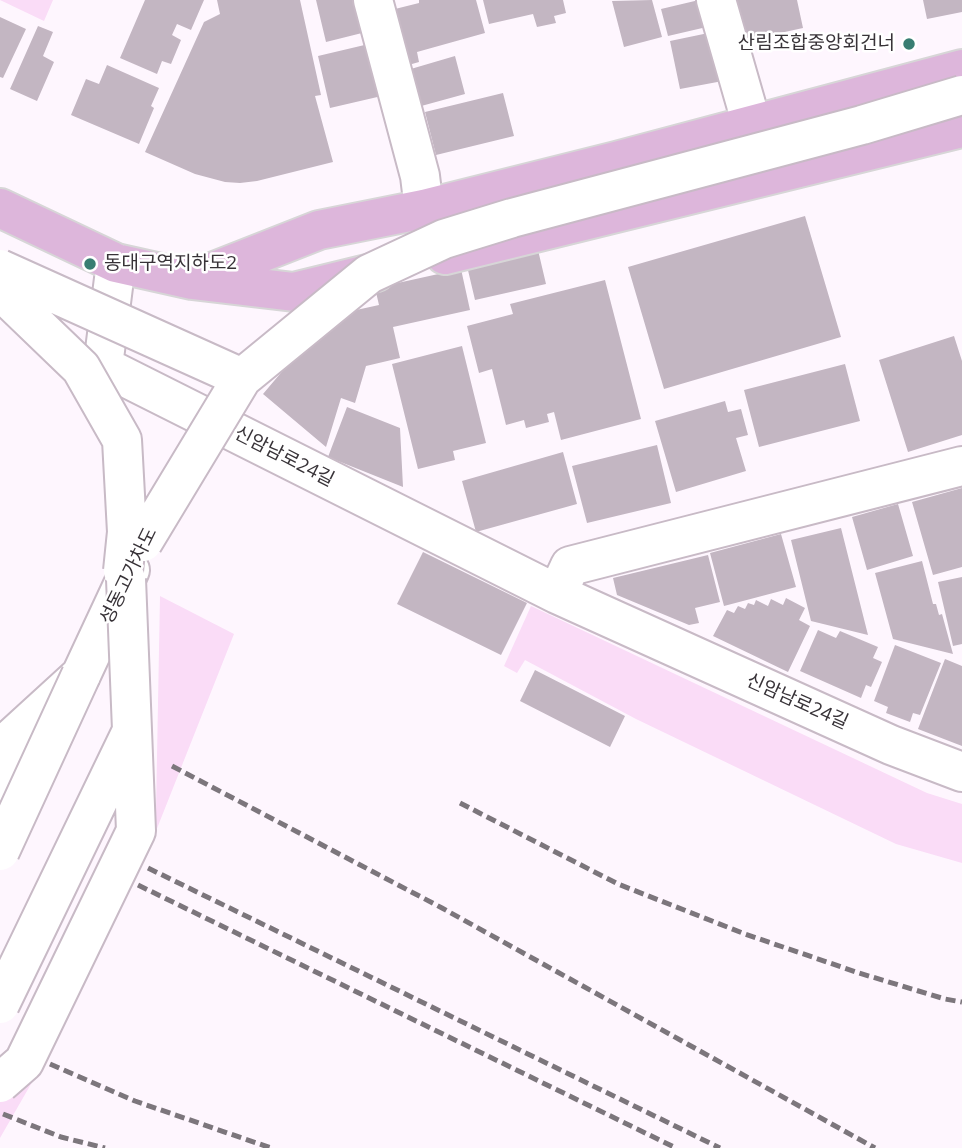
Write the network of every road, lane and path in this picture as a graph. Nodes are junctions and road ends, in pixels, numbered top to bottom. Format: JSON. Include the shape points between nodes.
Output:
{"nodes":[{"id":1,"x":373,"y":0,"type":"edge"},
{"id":2,"x":716,"y":0,"type":"edge"},
{"id":3,"x":962,"y":69,"type":"edge"},
{"id":4,"x":962,"y":95,"type":"edge"},
{"id":5,"x":752,"y":125,"type":"junction"},
{"id":6,"x":962,"y":128,"type":"edge"},
{"id":7,"x":0,"y":208,"type":"edge"},
{"id":8,"x":424,"y":209,"type":"junction"},
{"id":9,"x":116,"y":263,"type":"junction"},
{"id":10,"x":0,"y":269,"type":"edge"},
{"id":11,"x":192,"y":280,"type":"junction"},
{"id":12,"x":0,"y":290,"type":"edge"},
{"id":13,"x":242,"y":378,"type":"junction"},
{"id":14,"x":962,"y":466,"type":"edge"},
{"id":15,"x":124,"y":583,"type":"junction"},
{"id":16,"x":557,"y":594,"type":"junction"},
{"id":17,"x":81,"y":675,"type":"junction"},
{"id":18,"x":37,"y":716,"type":"junction"},
{"id":19,"x":132,"y":731,"type":"junction"},
{"id":20,"x":0,"y":749,"type":"edge"},
{"id":21,"x":962,"y":772,"type":"edge"},
{"id":22,"x":0,"y":797,"type":"edge"},
{"id":23,"x":0,"y":851,"type":"edge"},
{"id":24,"x":0,"y":1004,"type":"edge"},
{"id":25,"x":0,"y":1083,"type":"edge"}],
"edges":[{"from":1,"to":8,"type":"street","via":[[420,176]]},
{"from":2,"to":5,"type":"street"},
{"from":3,"to":5,"type":"main road"},
{"from":4,"to":13,"type":"street","name":"성동고가차도","bridge":true,"via":[[444,239],[369,274]]},
{"from":5,"to":8,"type":"main road"},
{"from":6,"to":11,"type":"main road","via":[[295,292]]},
{"from":7,"to":9,"type":"main road"},
{"from":8,"to":11,"type":"main road","via":[[319,230]]},
{"from":9,"to":11,"type":"main road"},
{"from":9,"to":16,"type":"street","name":"신암남로24길","via":[[103,366]]},
{"from":10,"to":13,"type":"street","bridge":true},
{"from":12,"to":15,"type":"street","bridge":true,"via":[[81,368],[122,440],[127,532]]},
{"from":13,"to":15,"type":"street","name":"성동고가차도","bridge":true,"via":[[143,542]]},
{"from":14,"to":16,"type":"street","via":[[570,566]]},
{"from":15,"to":17,"type":"street","name":"성동고가차도"},
{"from":15,"to":19,"type":"street","bridge":true},
{"from":16,"to":21,"type":"street","name":"신암남로24길","via":[[891,745]]},
{"from":17,"to":18,"type":"street"},
{"from":17,"to":23,"type":"street","name":"성동고가차도","bridge":true},
{"from":18,"to":20,"type":"street"},
{"from":18,"to":22,"type":"street"},
{"from":19,"to":24,"type":"street","bridge":true},
{"from":19,"to":25,"type":"street","bridge":true,"via":[[136,831],[24,1062]]}]}
